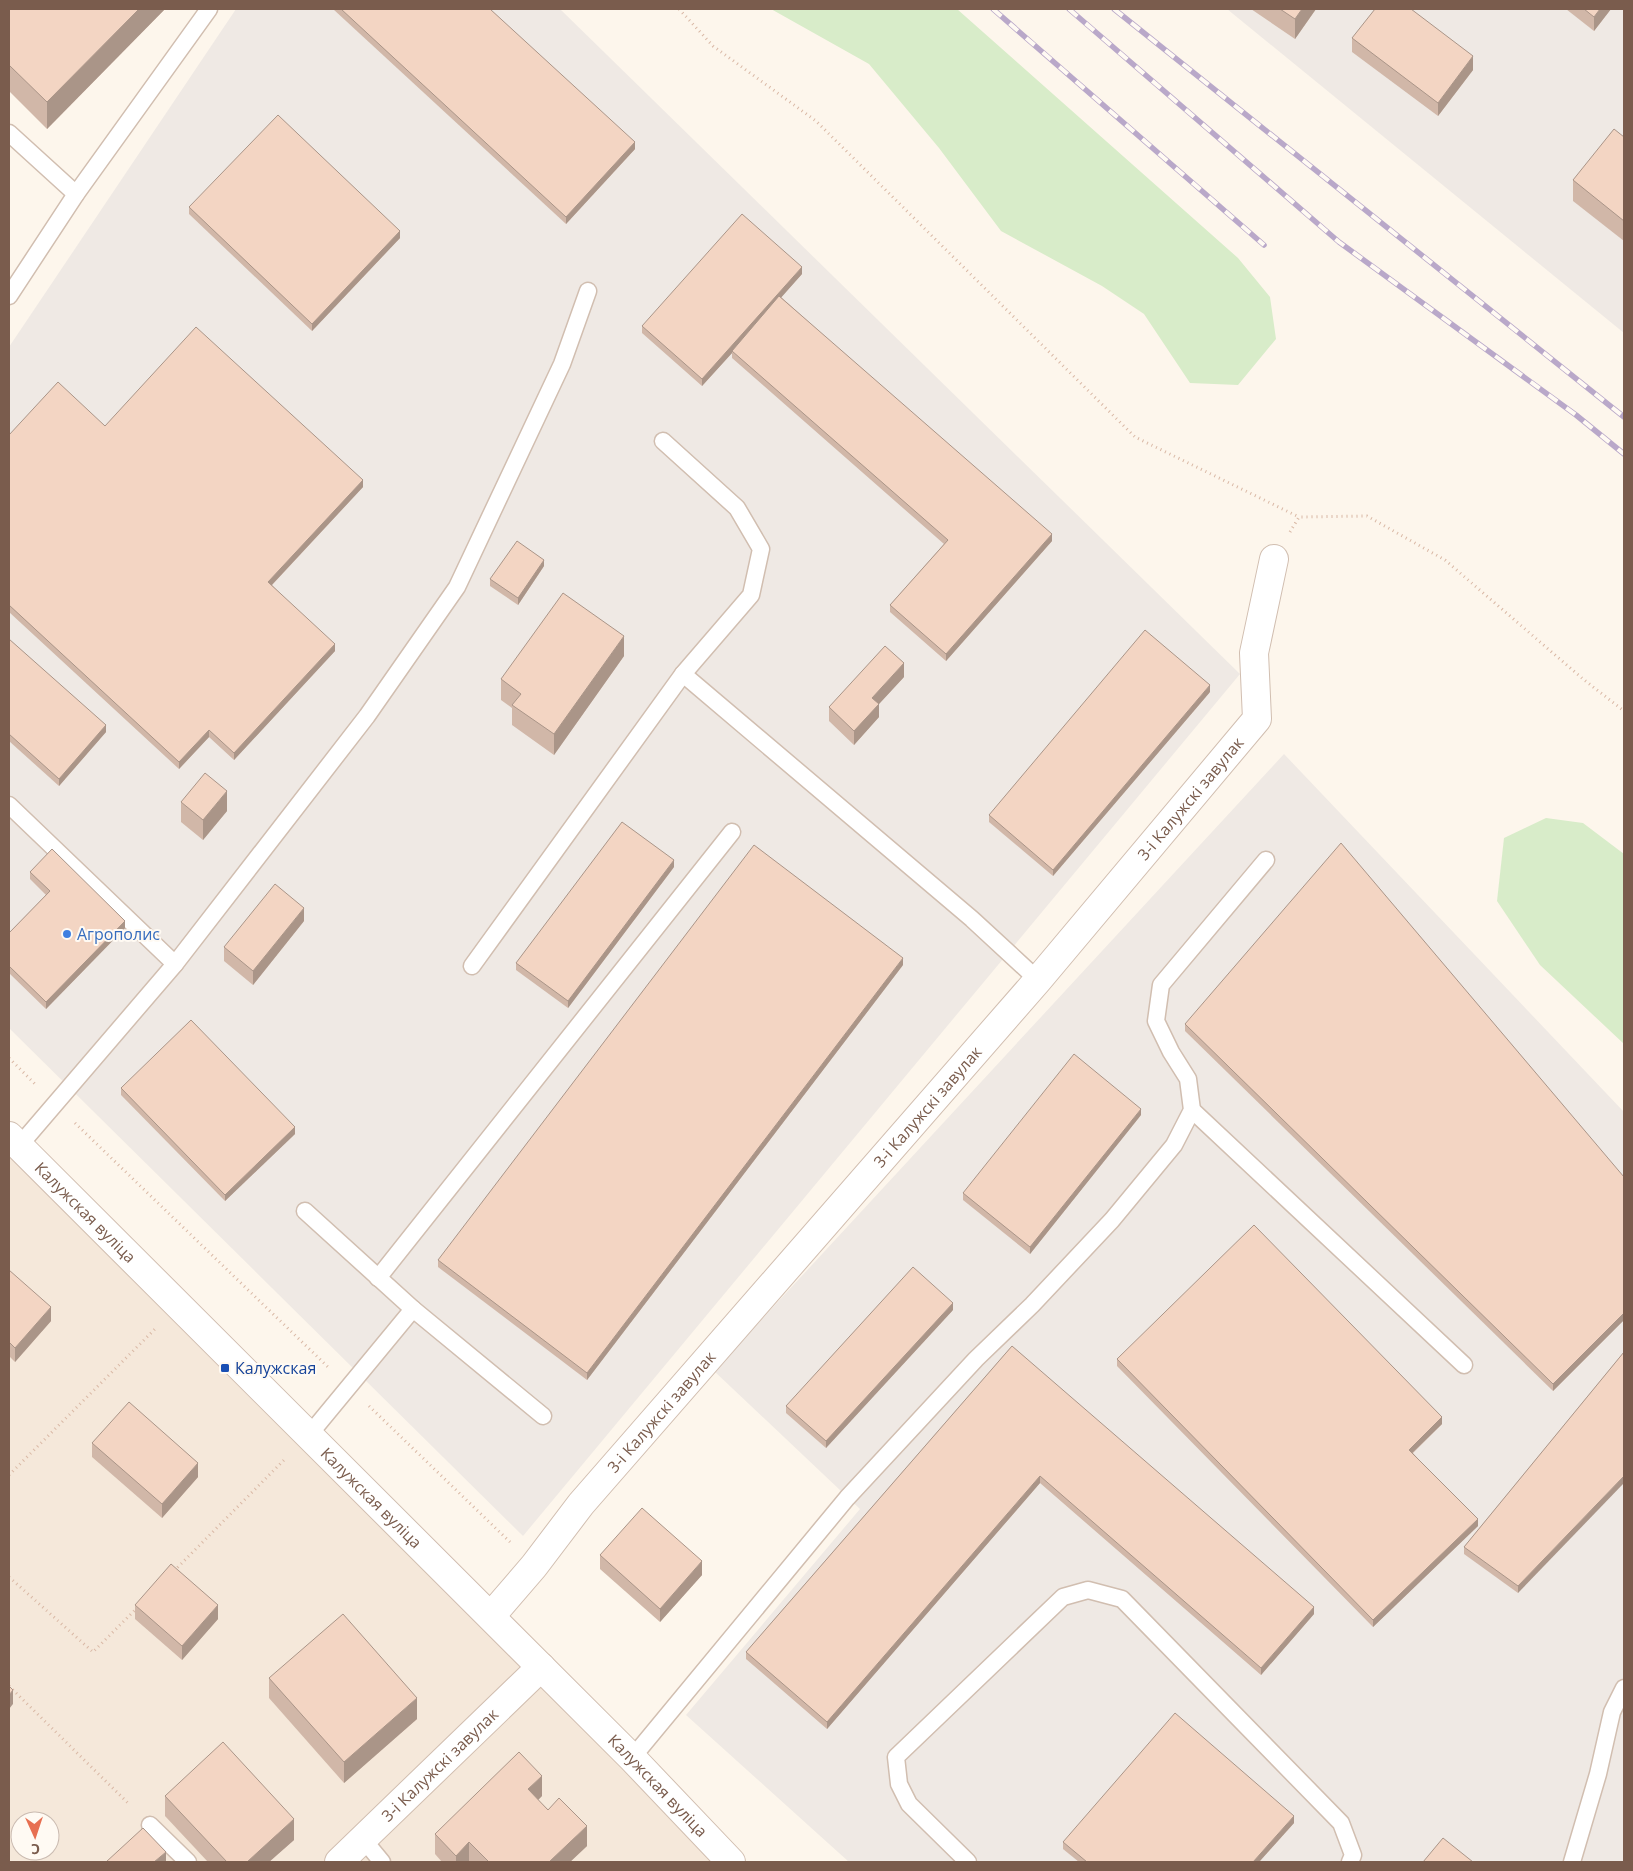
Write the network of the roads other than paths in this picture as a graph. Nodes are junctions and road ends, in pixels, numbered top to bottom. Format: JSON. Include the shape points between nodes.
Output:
{"nodes":[{"id":1,"x":209,"y":9,"type":"edge"},
{"id":2,"x":9,"y":133,"type":"edge"},
{"id":3,"x":76,"y":194,"type":"junction"},
{"id":4,"x":588,"y":291,"type":"dead end"},
{"id":5,"x":9,"y":296,"type":"edge"},
{"id":6,"x":663,"y":441,"type":"dead end"},
{"id":7,"x":1274,"y":559,"type":"road end"},
{"id":8,"x":683,"y":674,"type":"junction"},
{"id":9,"x":9,"y":805,"type":"edge"},
{"id":10,"x":732,"y":832,"type":"dead end"},
{"id":11,"x":1266,"y":860,"type":"dead end"},
{"id":12,"x":175,"y":964,"type":"junction"},
{"id":13,"x":472,"y":966,"type":"dead end"},
{"id":14,"x":1038,"y":980,"type":"junction"},
{"id":15,"x":1192,"y":1110,"type":"junction"},
{"id":16,"x":14,"y":1141,"type":"edge"},
{"id":17,"x":305,"y":1211,"type":"dead end"},
{"id":18,"x":378,"y":1278,"type":"junction"},
{"id":19,"x":413,"y":1309,"type":"junction"},
{"id":20,"x":1464,"y":1365,"type":"dead end"},
{"id":21,"x":543,"y":1416,"type":"dead end"},
{"id":22,"x":310,"y":1435,"type":"junction"},
{"id":23,"x":491,"y":1616,"type":"junction"},
{"id":24,"x":541,"y":1667,"type":"junction"},
{"id":25,"x":1624,"y":1688,"type":"edge"},
{"id":26,"x":632,"y":1758,"type":"junction"},
{"id":27,"x":150,"y":1825,"type":"road end"},
{"id":28,"x":363,"y":1839,"type":"junction"},
{"id":29,"x":188,"y":1862,"type":"edge"},
{"id":30,"x":339,"y":1862,"type":"edge"},
{"id":31,"x":382,"y":1862,"type":"edge"},
{"id":32,"x":731,"y":1862,"type":"edge"},
{"id":33,"x":968,"y":1862,"type":"edge"},
{"id":34,"x":1350,"y":1862,"type":"edge"},
{"id":35,"x":1572,"y":1862,"type":"edge"}],
"edges":[{"from":1,"to":3,"type":"lane"},
{"from":2,"to":3,"type":"lane"},
{"from":3,"to":5,"type":"lane"},
{"from":4,"to":12,"type":"lane","via":[[562,364],[457,587],[367,716]]},
{"from":6,"to":8,"type":"lane","via":[[737,508],[761,549],[752,595]]},
{"from":7,"to":14,"type":"street","name":"3-і Калужскі завулак","via":[[1254,653],[1257,719]]},
{"from":8,"to":13,"type":"lane"},
{"from":8,"to":14,"type":"lane","via":[[972,919]]},
{"from":9,"to":12,"type":"lane"},
{"from":10,"to":18,"type":"lane"},
{"from":11,"to":15,"type":"lane","via":[[1161,985],[1156,1021],[1188,1079]]},
{"from":12,"to":16,"type":"lane","via":[[55,1104]]},
{"from":14,"to":23,"type":"street","name":"3-і Калужскі завулак","via":[[581,1504]]},
{"from":15,"to":20,"type":"lane"},
{"from":15,"to":26,"type":"lane","via":[[1174,1145],[1112,1220],[976,1359],[847,1498]]},
{"from":16,"to":22,"type":"street","name":"Калужская вуліца"},
{"from":17,"to":18,"type":"lane"},
{"from":18,"to":19,"type":"lane"},
{"from":19,"to":21,"type":"lane"},
{"from":19,"to":22,"type":"lane"},
{"from":22,"to":23,"type":"street","name":"Калужская вуліца"},
{"from":23,"to":24,"type":"street","name":"Калужская вуліца"},
{"from":24,"to":26,"type":"street","name":"Калужская вуліца"},
{"from":24,"to":28,"type":"street","name":"3-і Калужскі завулак"},
{"from":25,"to":35,"type":"lane","via":[[1612,1712]]},
{"from":26,"to":32,"type":"street","name":"Калужская вуліца"},
{"from":27,"to":29,"type":"lane"},
{"from":28,"to":30,"type":"street","name":"3-і Калужскі завулак"},
{"from":28,"to":31,"type":"lane"},
{"from":33,"to":34,"type":"lane","via":[[909,1804],[898,1784],[896,1757],[1063,1597],[1088,1590],[1122,1599],[1341,1823],[1353,1855]]}]}
